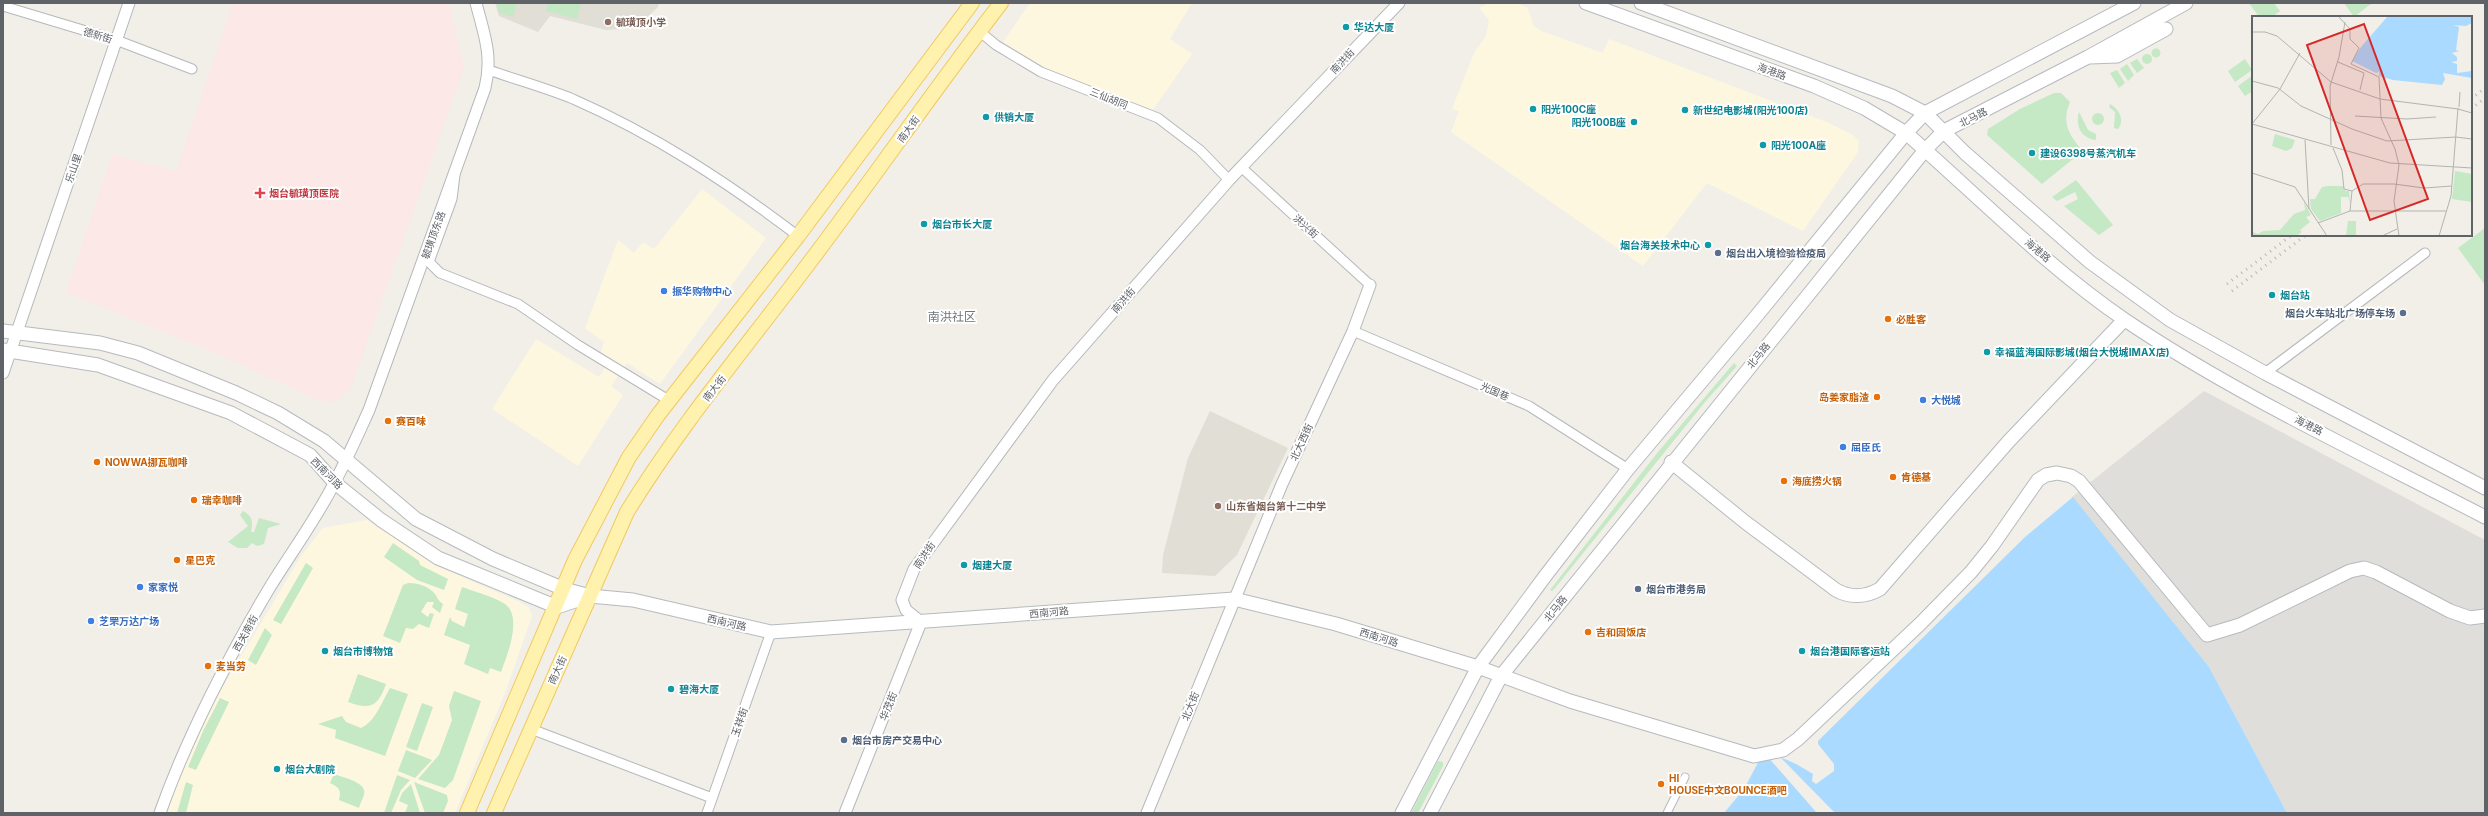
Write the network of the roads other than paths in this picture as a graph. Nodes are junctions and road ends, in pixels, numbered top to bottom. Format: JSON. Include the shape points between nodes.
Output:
{"nodes":[{"id":1,"x":129,"y":3,"type":"edge"},
{"id":2,"x":476,"y":3,"type":"edge"},
{"id":3,"x":972,"y":3,"type":"edge"},
{"id":4,"x":1001,"y":3,"type":"edge"},
{"id":5,"x":1399,"y":3,"type":"edge"},
{"id":6,"x":1586,"y":3,"type":"edge"},
{"id":7,"x":1641,"y":3,"type":"edge"},
{"id":8,"x":2134,"y":3,"type":"edge"},
{"id":9,"x":2186,"y":3,"type":"edge"},
{"id":10,"x":3,"y":6,"type":"edge"},
{"id":11,"x":2166,"y":30,"type":"dead end"},
{"id":12,"x":979,"y":32,"type":"junction"},
{"id":13,"x":116,"y":40,"type":"junction"},
{"id":14,"x":2088,"y":57,"type":"junction"},
{"id":15,"x":192,"y":69,"type":"dead end"},
{"id":16,"x":489,"y":70,"type":"junction"},
{"id":17,"x":1925,"y":113,"type":"junction"},
{"id":18,"x":1944,"y":131,"type":"junction"},
{"id":19,"x":1906,"y":134,"type":"junction"},
{"id":20,"x":1925,"y":150,"type":"junction"},
{"id":21,"x":1241,"y":167,"type":"junction"},
{"id":22,"x":455,"y":174,"type":"junction"},
{"id":23,"x":1229,"y":180,"type":"junction"},
{"id":24,"x":798,"y":236,"type":"junction"},
{"id":25,"x":2426,"y":253,"type":"dead end"},
{"id":26,"x":1370,"y":285,"type":"joint"},
{"id":27,"x":2124,"y":320,"type":"junction"},
{"id":28,"x":3,"y":331,"type":"edge"},
{"id":29,"x":1353,"y":332,"type":"junction"},
{"id":30,"x":17,"y":333,"type":"junction"},
{"id":31,"x":7,"y":351,"type":"edge"},
{"id":32,"x":3,"y":372,"type":"edge"},
{"id":33,"x":2265,"y":373,"type":"junction"},
{"id":34,"x":670,"y":401,"type":"junction"},
{"id":35,"x":346,"y":462,"type":"junction"},
{"id":36,"x":1672,"y":462,"type":"junction"},
{"id":37,"x":1628,"y":469,"type":"junction"},
{"id":38,"x":335,"y":483,"type":"junction"},
{"id":39,"x":2485,"y":488,"type":"edge"},
{"id":40,"x":2485,"y":517,"type":"edge"},
{"id":41,"x":564,"y":589,"type":"junction"},
{"id":42,"x":590,"y":596,"type":"junction"},
{"id":43,"x":1234,"y":599,"type":"junction"},
{"id":44,"x":557,"y":607,"type":"junction"},
{"id":45,"x":2485,"y":616,"type":"edge"},
{"id":46,"x":921,"y":622,"type":"junction"},
{"id":47,"x":771,"y":632,"type":"junction"},
{"id":48,"x":1478,"y":667,"type":"junction"},
{"id":49,"x":1501,"y":676,"type":"junction"},
{"id":50,"x":531,"y":729,"type":"junction"},
{"id":51,"x":1685,"y":777,"type":"dead end"},
{"id":52,"x":712,"y":798,"type":"junction"},
{"id":53,"x":160,"y":813,"type":"edge"},
{"id":54,"x":467,"y":813,"type":"edge"},
{"id":55,"x":494,"y":813,"type":"edge"},
{"id":56,"x":707,"y":813,"type":"edge"},
{"id":57,"x":845,"y":813,"type":"edge"},
{"id":58,"x":1147,"y":813,"type":"edge"},
{"id":59,"x":1402,"y":813,"type":"edge"},
{"id":60,"x":1430,"y":813,"type":"edge"},
{"id":61,"x":1667,"y":813,"type":"edge"}],
"edges":[{"from":1,"to":13,"type":"street","name":"乐山里"},
{"from":2,"to":16,"type":"street","name":"毓璜顶东路","via":[[488,46]]},
{"from":3,"to":24,"type":"main road"},
{"from":4,"to":12,"type":"main road","name":"南大街"},
{"from":5,"to":21,"type":"street","name":"南洪街"},
{"from":6,"to":19,"type":"main road","name":"海港路","via":[[1814,86],[1864,108]]},
{"from":7,"to":17,"type":"main road","name":"海港路","via":[[1892,96]]},
{"from":8,"to":17,"type":"main road"},
{"from":9,"to":14,"type":"main road","name":"北马路"},
{"from":10,"to":13,"type":"street","name":"德新街"},
{"from":11,"to":14,"type":"main road","via":[[2117,56]]},
{"from":12,"to":23,"type":"street","name":"三仙胡同","via":[[1041,72],[1158,118],[1200,150]]},
{"from":12,"to":42,"type":"main road","name":"南大街","via":[[804,270],[668,448],[627,512]]},
{"from":13,"to":15,"type":"street","name":"德新街"},
{"from":13,"to":30,"type":"street","name":"乐山里"},
{"from":14,"to":18,"type":"main road","name":"北马路"},
{"from":16,"to":22,"type":"street","name":"毓璜顶东路","via":[[479,109]]},
{"from":16,"to":24,"type":"street","via":[[571,99],[644,133],[704,168]]},
{"from":17,"to":18,"type":"main road","name":"海港路"},
{"from":17,"to":19,"type":"main road"},
{"from":18,"to":20,"type":"main road","name":"北马路"},
{"from":18,"to":33,"type":"main road","name":"海港路","via":[[2090,262],[2170,320]]},
{"from":19,"to":20,"type":"main road","name":"海港路"},
{"from":19,"to":37,"type":"main road"},
{"from":20,"to":27,"type":"main road","name":"海港路","via":[[2073,281]]},
{"from":20,"to":36,"type":"main road","name":"北马路"},
{"from":21,"to":23,"type":"street","name":"南洪街"},
{"from":21,"to":26,"type":"street","name":"洪兴街"},
{"from":22,"to":34,"type":"street","via":[[456,185],[452,199],[429,262],[432,266],[440,273],[518,304],[578,345]]},
{"from":22,"to":35,"type":"street","name":"毓璜顶东路","via":[[369,410]]},
{"from":23,"to":46,"type":"street","name":"南洪街","via":[[1053,380],[914,568],[902,600],[906,610]]},
{"from":24,"to":34,"type":"main road"},
{"from":25,"to":33,"type":"street"},
{"from":26,"to":29,"type":"street","name":"北大西街"},
{"from":27,"to":36,"type":"main road","via":[[2008,442],[1874,593],[1852,596],[1836,590],[1745,522]]},
{"from":27,"to":40,"type":"main road","name":"海港路","via":[[2176,353],[2271,406]]},
{"from":28,"to":30,"type":"main road","name":"西南河路"},
{"from":29,"to":37,"type":"street","name":"光国巷","via":[[1529,406]]},
{"from":29,"to":43,"type":"street","name":"北大西街","via":[[1282,484]]},
{"from":30,"to":31,"type":"street","name":"乐山里"},
{"from":30,"to":35,"type":"main road","name":"西南河路","via":[[100,343],[138,353],[278,413],[324,441]]},
{"from":31,"to":32,"type":"street","name":"乐山里"},
{"from":31,"to":38,"type":"main road","name":"西南河路","via":[[109,369],[231,413],[310,455]]},
{"from":33,"to":39,"type":"main road","name":"海港路"},
{"from":34,"to":41,"type":"main road","via":[[629,457],[608,495]]},
{"from":35,"to":38,"type":"street","name":"西关南街"},
{"from":35,"to":41,"type":"main road","name":"西南河路","via":[[416,520],[493,559]]},
{"from":36,"to":49,"type":"main road","name":"北马路"},
{"from":37,"to":48,"type":"main road"},
{"from":38,"to":44,"type":"main road","name":"西南河路","via":[[381,520],[438,558]]},
{"from":38,"to":53,"type":"street","name":"西关南街","via":[[235,650],[197,726]]},
{"from":41,"to":42,"type":"main road","name":"西南河路"},
{"from":41,"to":44,"type":"main road"},
{"from":42,"to":44,"type":"main road","name":"西南河路"},
{"from":42,"to":47,"type":"main road","name":"西南河路","via":[[632,600]]},
{"from":42,"to":50,"type":"main road","name":"南大街"},
{"from":43,"to":46,"type":"main road","name":"西南河路"},
{"from":43,"to":48,"type":"main road","name":"西南河路","via":[[1336,624]]},
{"from":43,"to":58,"type":"street","name":"北大街"},
{"from":44,"to":54,"type":"main road"},
{"from":45,"to":49,"type":"main road","name":"西南河路","via":[[2470,618],[2450,611],[2364,568],[2350,571],[2240,625],[2207,635],[2092,495],[2071,476],[2057,473],[2046,475],[2034,485],[1983,558],[1920,624],[1798,739],[1783,750],[1754,756],[1742,754],[1570,701]]},
{"from":46,"to":47,"type":"main road","name":"西南河路"},
{"from":46,"to":57,"type":"street","name":"华茂街"},
{"from":47,"to":52,"type":"street","name":"玉祥街"},
{"from":48,"to":49,"type":"main road","name":"西南河路"},
{"from":48,"to":59,"type":"main road"},
{"from":49,"to":60,"type":"main road","name":"北马路"},
{"from":50,"to":52,"type":"street"},
{"from":50,"to":55,"type":"main road","name":"南大街"},
{"from":51,"to":61,"type":"street"},
{"from":52,"to":56,"type":"street","name":"玉祥街"}]}
